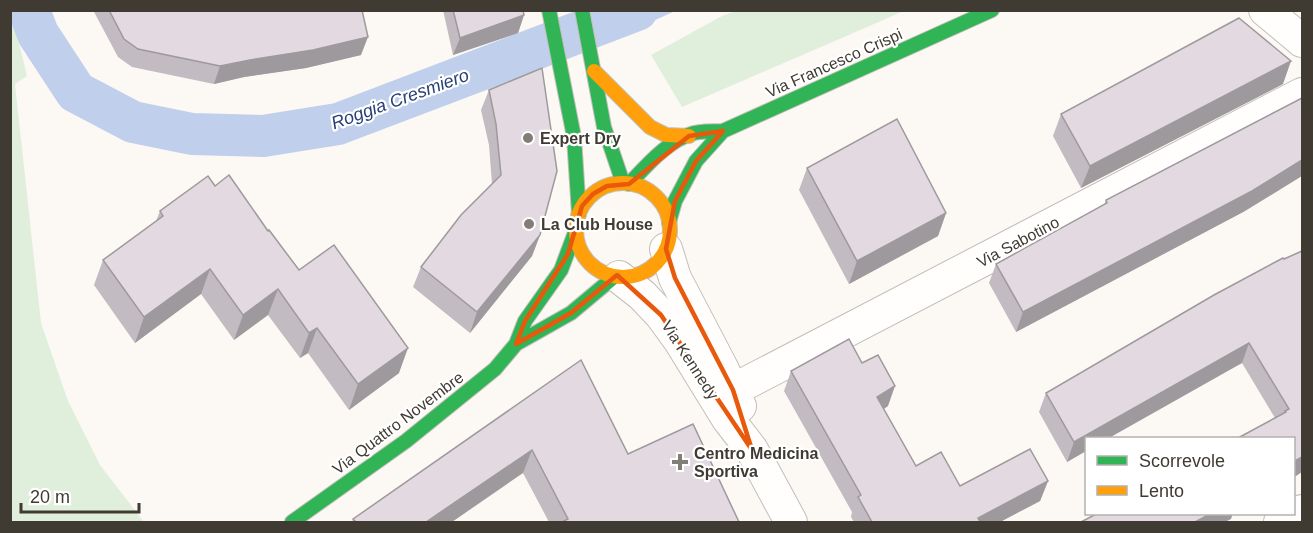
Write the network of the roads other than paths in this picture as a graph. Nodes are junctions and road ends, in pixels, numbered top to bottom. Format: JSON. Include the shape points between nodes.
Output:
{"nodes":[{"id":1,"x":549,"y":10,"type":"edge"},
{"id":2,"x":582,"y":10,"type":"edge"},
{"id":3,"x":992,"y":10,"type":"edge"},
{"id":4,"x":1264,"y":10,"type":"edge"},
{"id":5,"x":1302,"y":41,"type":"edge"},
{"id":6,"x":594,"y":71,"type":"junction"},
{"id":7,"x":1302,"y":93,"type":"edge"},
{"id":8,"x":723,"y":131,"type":"junction"},
{"id":9,"x":689,"y":136,"type":"junction"},
{"id":10,"x":626,"y":184,"type":"junction"},
{"id":11,"x":579,"y":214,"type":"junction"},
{"id":12,"x":576,"y":230,"type":"junction"},
{"id":13,"x":668,"y":235,"type":"junction"},
{"id":14,"x":617,"y":277,"type":"junction"},
{"id":15,"x":516,"y":344,"type":"junction"},
{"id":16,"x":733,"y":390,"type":"junction"},
{"id":17,"x":752,"y":450,"type":"junction"},
{"id":18,"x":1294,"y":515,"type":"edge"},
{"id":19,"x":292,"y":522,"type":"edge"},
{"id":20,"x":791,"y":522,"type":"edge"},
{"id":21,"x":1280,"y":522,"type":"edge"}],
"edges":[{"from":1,"to":11,"type":"street","via":[[574,137]]},
{"from":2,"to":6,"type":"street"},
{"from":3,"to":8,"type":"street","name":"Via Francesco Crispi"},
{"from":4,"to":5,"type":"street"},
{"from":6,"to":9,"type":"street","via":[[657,133]]},
{"from":6,"to":10,"type":"street","via":[[603,127]]},
{"from":7,"to":16,"type":"street","name":"Via Sabotino"},
{"from":8,"to":9,"type":"street"},
{"from":8,"to":13,"type":"street","via":[[696,161],[675,201]]},
{"from":9,"to":10,"type":"street"},
{"from":10,"to":11,"type":"street","via":[[607,186],[593,194]]},
{"from":10,"to":13,"type":"street","via":[[654,194],[664,207]]},
{"from":11,"to":12,"type":"street"},
{"from":12,"to":14,"type":"street","via":[[580,251],[588,263]]},
{"from":12,"to":15,"type":"street","name":"Via Quattro Novembre","via":[[561,270],[525,321]]},
{"from":13,"to":14,"type":"street","via":[[655,264],[629,278]]},
{"from":13,"to":16,"type":"street","name":"Via Kennedy","via":[[675,278]]},
{"from":14,"to":15,"type":"street","name":"Via Quattro Novembre","via":[[571,313]]},
{"from":14,"to":17,"type":"street","name":"Via Kennedy","via":[[661,315]]},
{"from":15,"to":19,"type":"street","name":"Via Quattro Novembre","via":[[495,369],[406,441]]},
{"from":16,"to":17,"type":"street","name":"Via Kennedy"},
{"from":17,"to":20,"type":"street","name":"Via Kennedy"},
{"from":18,"to":21,"type":"street"}]}
